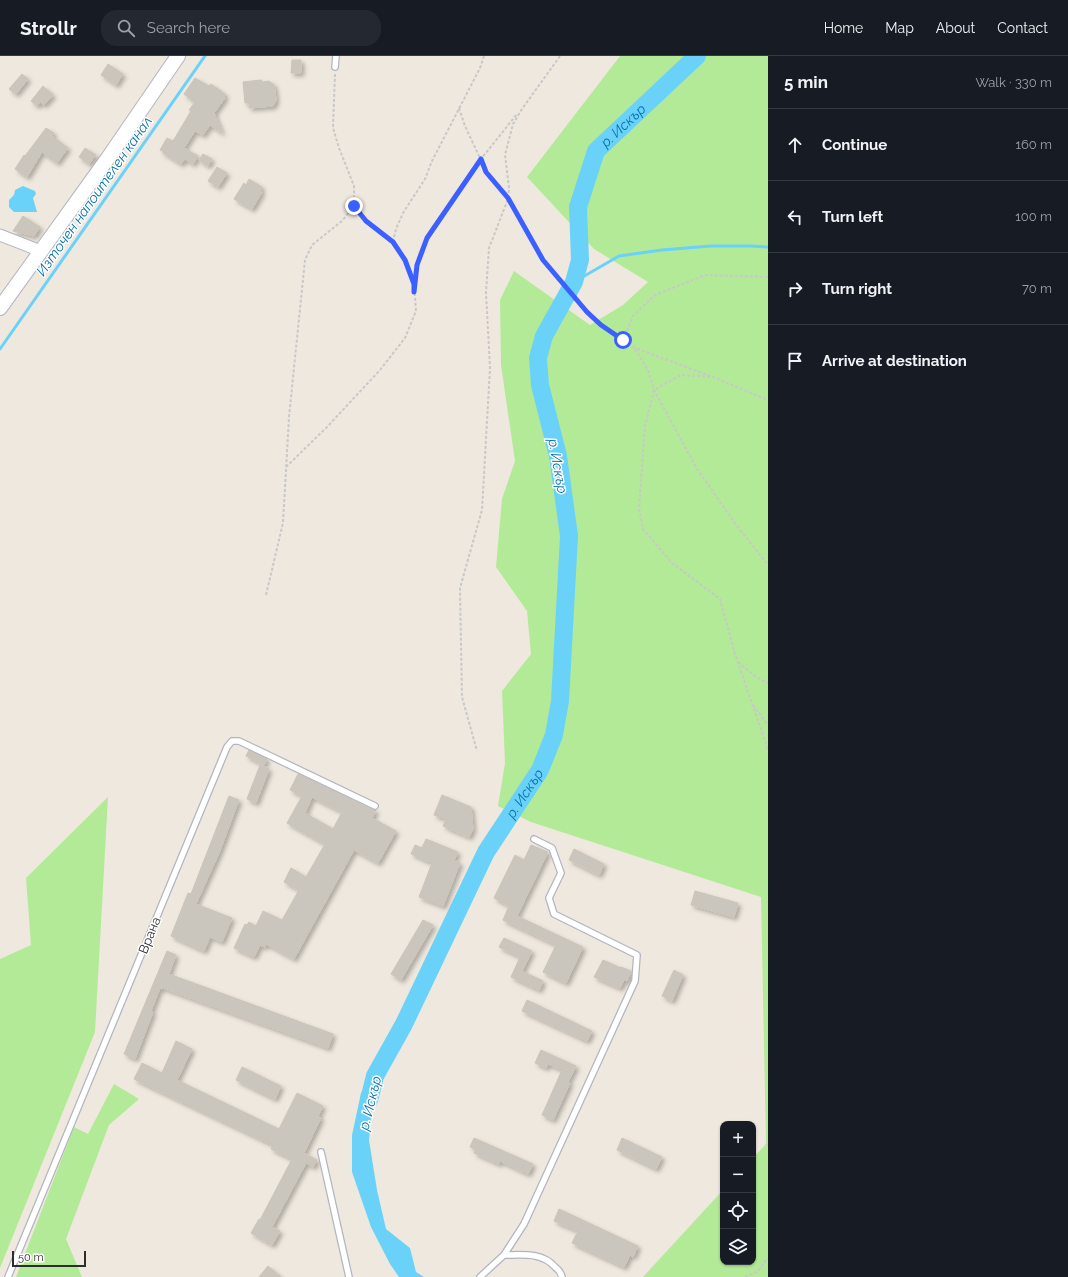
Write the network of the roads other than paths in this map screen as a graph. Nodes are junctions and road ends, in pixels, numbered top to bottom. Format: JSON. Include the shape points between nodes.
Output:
{"nodes":[{"id":1,"x":178,"y":56,"type":"edge"},
{"id":2,"x":336,"y":56,"type":"edge"},
{"id":3,"x":335,"y":67,"type":"road end"},
{"id":4,"x":0,"y":235,"type":"edge"},
{"id":5,"x":41,"y":251,"type":"junction"},
{"id":6,"x":0,"y":308,"type":"edge"},
{"id":7,"x":375,"y":806,"type":"dead end"},
{"id":8,"x":534,"y":839,"type":"dead end"},
{"id":9,"x":321,"y":1152,"type":"dead end"},
{"id":10,"x":504,"y":1255,"type":"junction"},
{"id":11,"x":483,"y":1276,"type":"edge"},
{"id":12,"x":8,"y":1277,"type":"edge"},
{"id":13,"x":349,"y":1277,"type":"edge"},
{"id":14,"x":562,"y":1277,"type":"edge"}],
"edges":[{"from":1,"to":5,"type":"street"},
{"from":2,"to":3,"type":"lane"},
{"from":4,"to":5,"type":"street"},
{"from":5,"to":6,"type":"street"},
{"from":7,"to":12,"type":"lane","name":"Врана","via":[[239,741],[232,741],[227,747]]},
{"from":8,"to":10,"type":"lane","via":[[552,848],[561,872],[548,898],[554,914],[637,954],[635,981],[524,1224]]},
{"from":9,"to":13,"type":"lane"},
{"from":10,"to":11,"type":"lane"},
{"from":10,"to":14,"type":"lane","via":[[533,1255],[549,1260],[561,1272]]}]}
